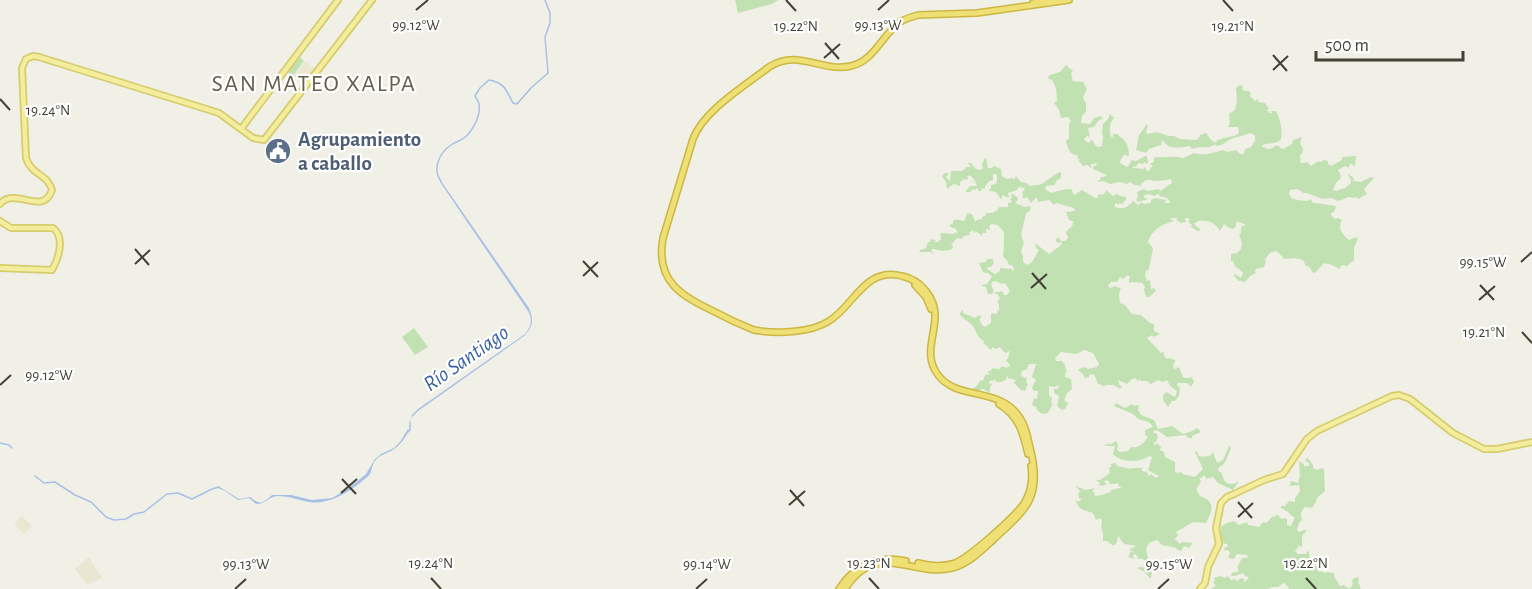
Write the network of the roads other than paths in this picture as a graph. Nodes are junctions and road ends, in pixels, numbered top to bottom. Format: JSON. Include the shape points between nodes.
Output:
{"nodes":[{"id":1,"x":338,"y":0,"type":"edge"},
{"id":2,"x":372,"y":0,"type":"edge"},
{"id":3,"x":1049,"y":0,"type":"edge"},
{"id":4,"x":1069,"y":0,"type":"edge"},
{"id":5,"x":241,"y":129,"type":"junction"},
{"id":6,"x":0,"y":204,"type":"edge"},
{"id":7,"x":0,"y":221,"type":"edge"},
{"id":8,"x":0,"y":268,"type":"edge"},
{"id":9,"x":1532,"y":442,"type":"edge"},
{"id":10,"x":839,"y":589,"type":"edge"},
{"id":11,"x":845,"y":589,"type":"edge"},
{"id":12,"x":1200,"y":589,"type":"edge"}],
"edges":[{"from":1,"to":5,"type":"main road"},
{"from":2,"to":5,"type":"main road","via":[[264,140]]},
{"from":3,"to":10,"type":"highway","via":[[912,14],[898,20],[865,55],[848,63],[833,64],[794,55],[776,59],[704,116],[688,140],[658,249],[661,270],[678,296],[749,332],[799,334],[822,329],[834,321],[874,282],[889,278],[907,280],[920,289],[930,306],[927,352],[936,378],[954,391],[1002,406],[1014,416],[1022,432],[1032,475],[1025,501],[972,553],[939,566],[882,559],[861,566]]},
{"from":4,"to":11,"type":"highway","via":[[977,13],[911,17],[892,29],[868,57],[851,66],[798,59],[779,62],[717,108],[700,124],[693,139],[661,249],[666,272],[679,292],[754,330],[803,331],[820,327],[836,316],[871,280],[893,274],[910,278],[922,286],[932,302],[935,319],[930,352],[939,376],[951,386],[1008,405],[1026,431],[1035,473],[1031,497],[1020,514],[981,551],[960,565],[941,569],[893,562],[875,565],[858,573]]},
{"from":5,"to":6,"type":"main road","via":[[219,113],[33,56],[26,59],[22,68],[24,150],[27,162],[49,182],[52,192],[42,201],[11,197]]},
{"from":7,"to":8,"type":"main road","via":[[10,228],[53,228],[60,238],[52,270]]},
{"from":9,"to":12,"type":"main road","via":[[1484,449],[1448,430],[1410,399],[1392,396],[1317,431],[1283,474],[1222,501],[1216,528],[1219,544]]}]}
